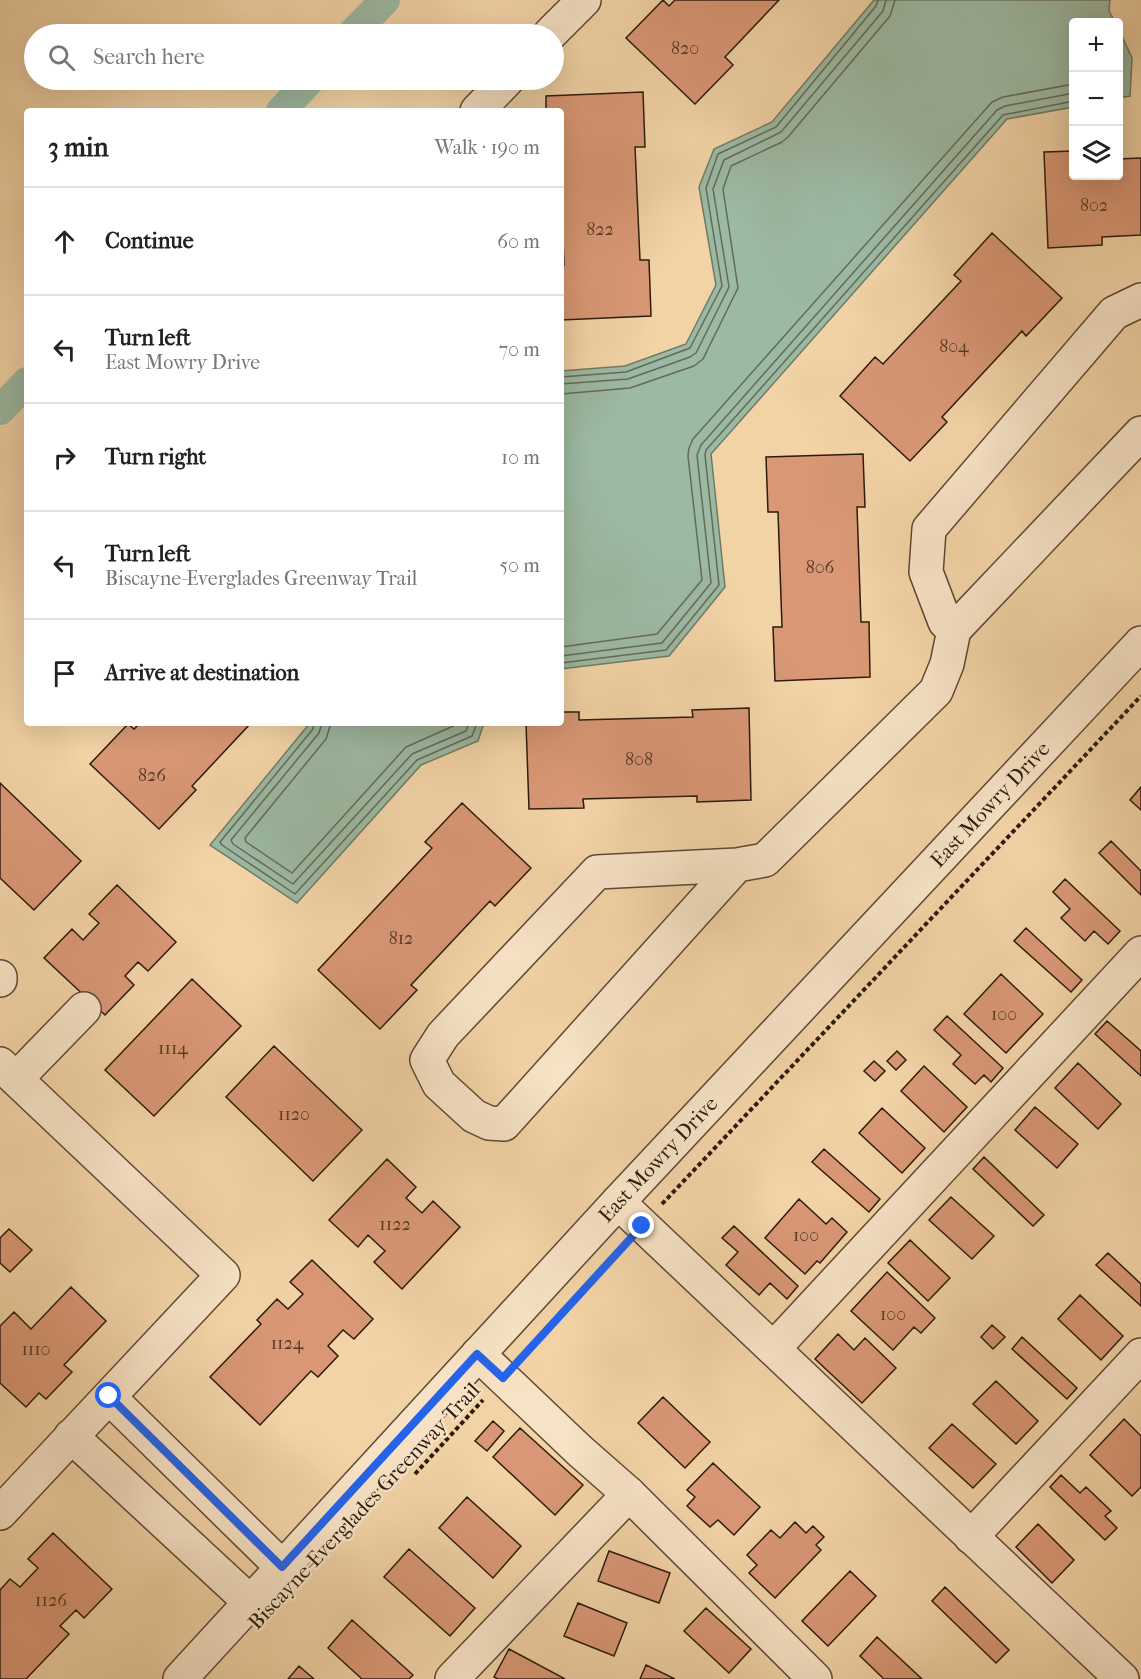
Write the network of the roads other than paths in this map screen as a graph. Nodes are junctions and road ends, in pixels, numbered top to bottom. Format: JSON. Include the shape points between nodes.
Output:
{"nodes":[{"id":1,"x":584,"y":0,"type":"edge"},
{"id":2,"x":560,"y":24,"type":"edge"},
{"id":3,"x":1141,"y":300,"type":"edge"},
{"id":4,"x":1141,"y":433,"type":"edge"},
{"id":5,"x":954,"y":630,"type":"junction"},
{"id":6,"x":1141,"y":643,"type":"edge"},
{"id":7,"x":737,"y":865,"type":"junction"},
{"id":8,"x":1141,"y":953,"type":"edge"},
{"id":9,"x":84,"y":1009,"type":"dead end"},
{"id":10,"x":8,"y":1072,"type":"edge"},
{"id":11,"x":618,"y":1202,"type":"junction"},
{"id":12,"x":774,"y":1348,"type":"junction"},
{"id":13,"x":477,"y":1354,"type":"junction"},
{"id":14,"x":1141,"y":1355,"type":"edge"},
{"id":15,"x":109,"y":1396,"type":"junction"},
{"id":16,"x":71,"y":1436,"type":"junction"},
{"id":17,"x":629,"y":1494,"type":"junction"},
{"id":18,"x":0,"y":1513,"type":"edge"},
{"id":19,"x":971,"y":1537,"type":"junction"},
{"id":20,"x":282,"y":1567,"type":"junction"},
{"id":21,"x":249,"y":1601,"type":"junction"},
{"id":22,"x":800,"y":1674,"type":"edge"},
{"id":23,"x":180,"y":1679,"type":"edge"},
{"id":24,"x":452,"y":1679,"type":"edge"},
{"id":25,"x":1122,"y":1679,"type":"edge"}],
"edges":[{"from":1,"to":2,"type":"street"},
{"from":3,"to":5,"type":"street","via":[[1114,312],[929,529],[926,572],[945,622]]},
{"from":4,"to":5,"type":"street"},
{"from":5,"to":7,"type":"street","via":[[936,691],[765,860]]},
{"from":6,"to":11,"type":"street","name":"East Mowry Drive"},
{"from":7,"to":7,"type":"street","via":[[504,1124],[474,1116],[439,1084],[428,1060],[443,1035],[597,872]]},
{"from":8,"to":12,"type":"street"},
{"from":9,"to":10,"type":"street"},
{"from":10,"to":15,"type":"street","via":[[223,1275]]},
{"from":11,"to":12,"type":"street"},
{"from":11,"to":13,"type":"street","name":"East Mowry Drive"},
{"from":12,"to":19,"type":"street"},
{"from":13,"to":17,"type":"street"},
{"from":13,"to":20,"type":"street","name":"East Mowry Drive"},
{"from":14,"to":19,"type":"street"},
{"from":15,"to":16,"type":"street"},
{"from":15,"to":20,"type":"street"},
{"from":16,"to":18,"type":"street"},
{"from":16,"to":21,"type":"street"},
{"from":17,"to":22,"type":"street"},
{"from":17,"to":24,"type":"street"},
{"from":19,"to":25,"type":"street"},
{"from":20,"to":21,"type":"street","name":"East Mowry Drive"},
{"from":21,"to":23,"type":"street","name":"East Mowry Drive"}]}
